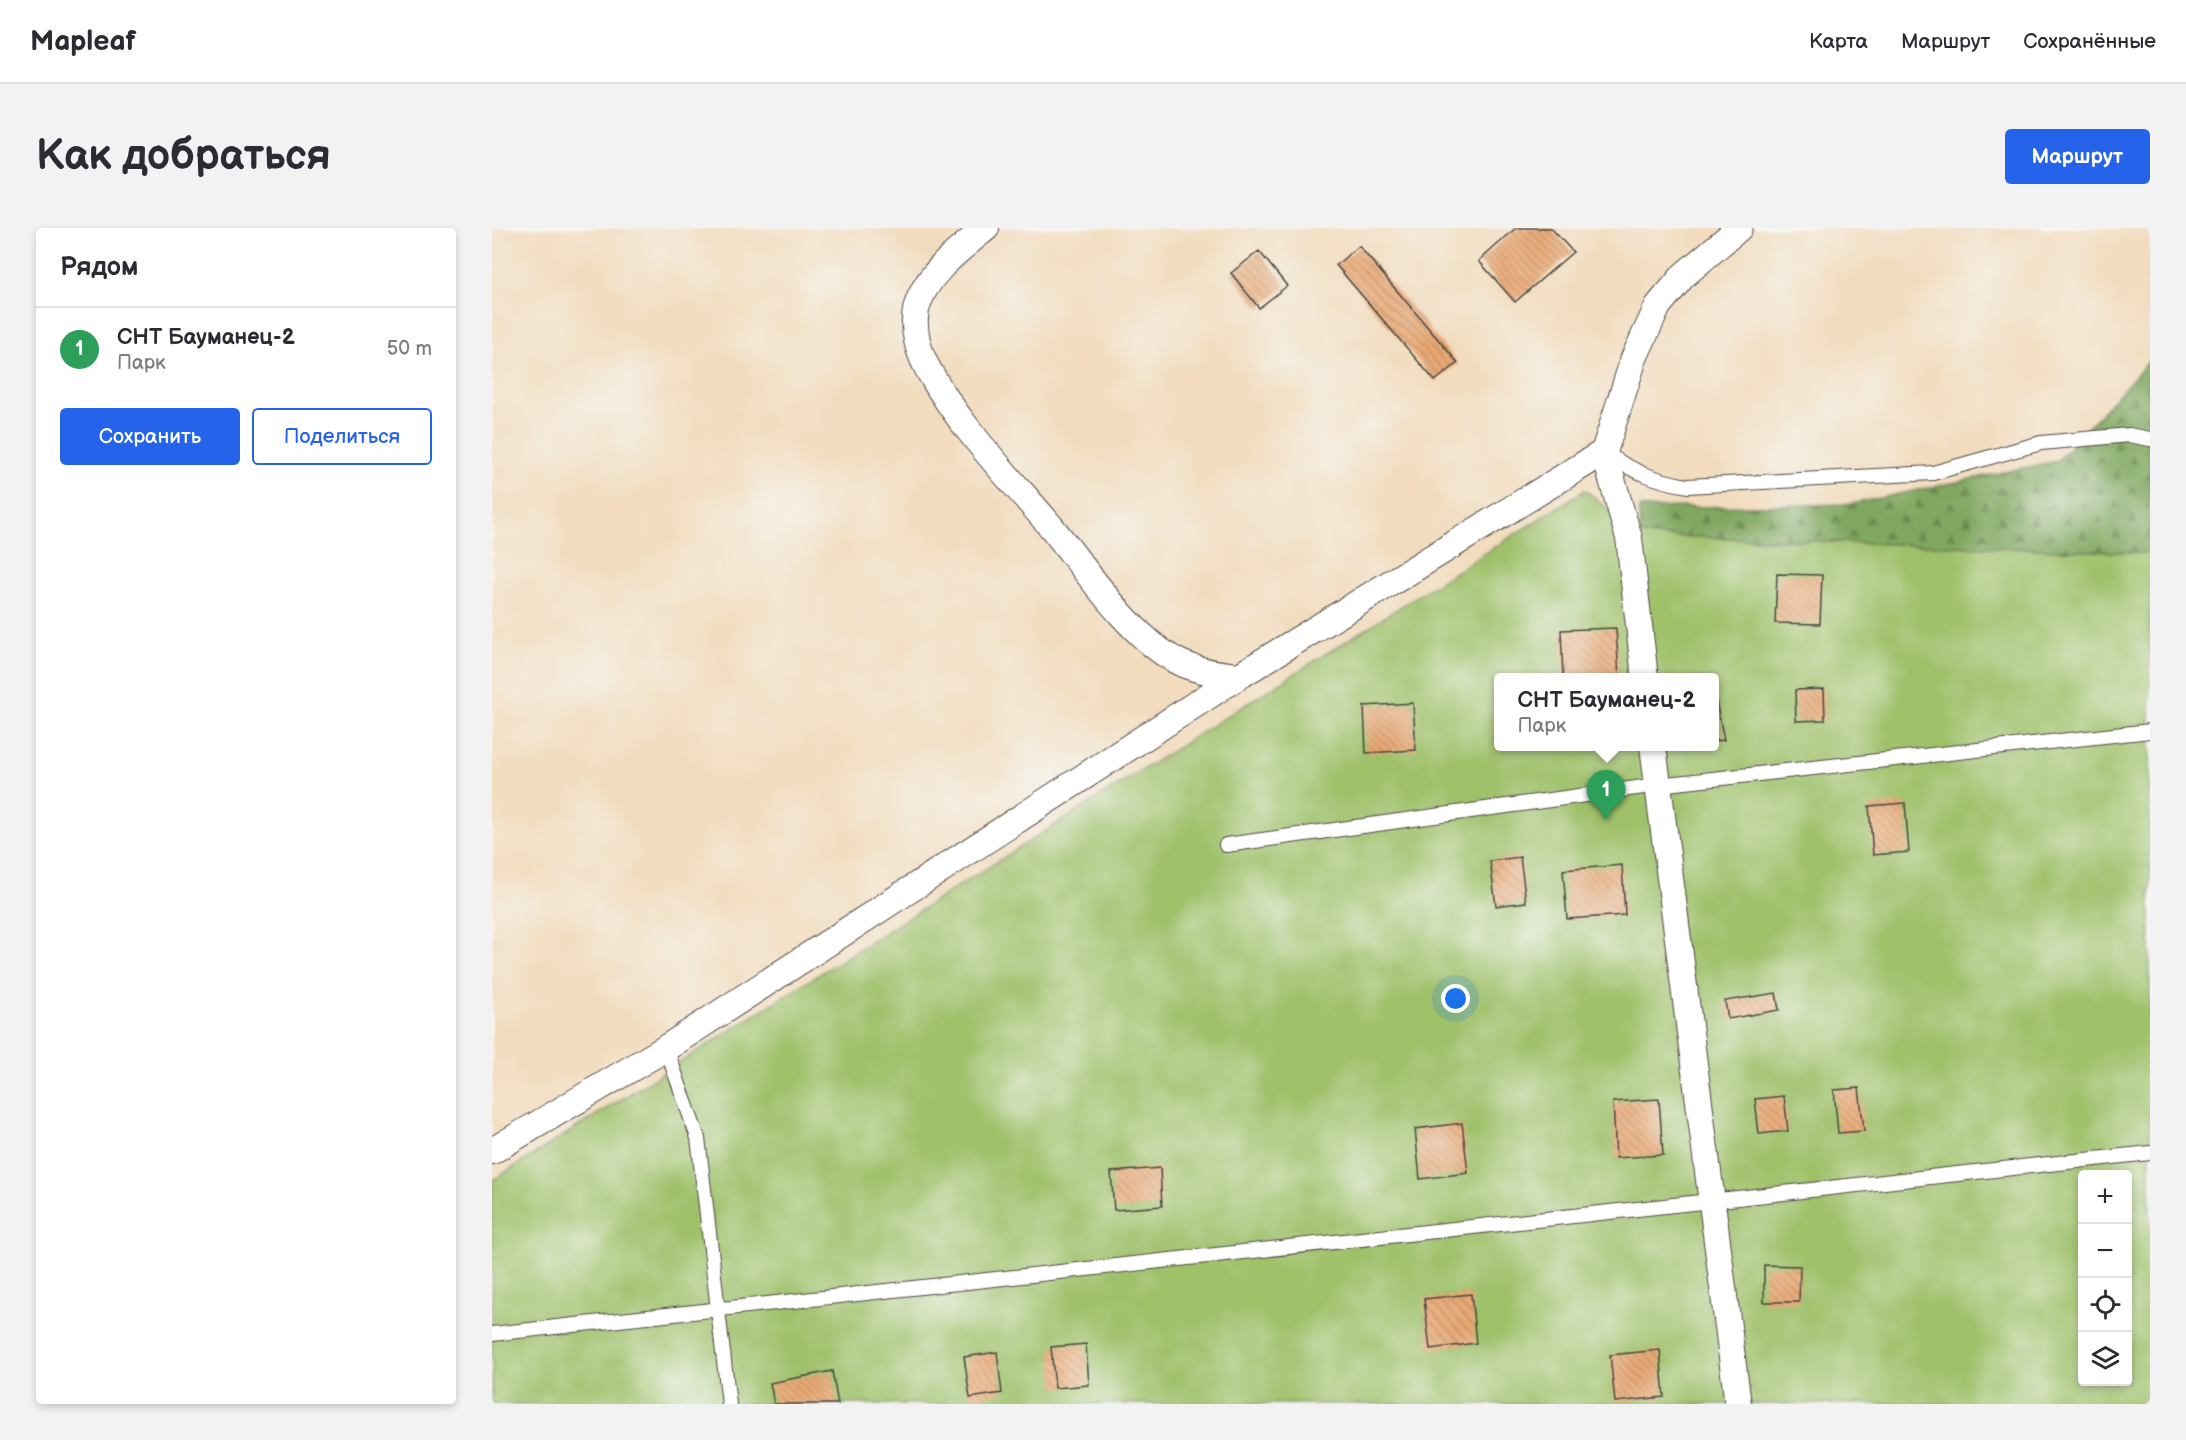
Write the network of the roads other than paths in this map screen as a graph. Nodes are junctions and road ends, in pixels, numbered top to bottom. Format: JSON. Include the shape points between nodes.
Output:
{"nodes":[{"id":1,"x":986,"y":228,"type":"edge"},
{"id":2,"x":1739,"y":228,"type":"edge"},
{"id":3,"x":2150,"y":440,"type":"edge"},
{"id":4,"x":1604,"y":452,"type":"junction"},
{"id":5,"x":1644,"y":673,"type":"edge"},
{"id":6,"x":1239,"y":676,"type":"junction"},
{"id":7,"x":2150,"y":731,"type":"edge"},
{"id":8,"x":1654,"y":751,"type":"edge"},
{"id":9,"x":1658,"y":785,"type":"junction"},
{"id":10,"x":1226,"y":845,"type":"dead end"},
{"id":11,"x":666,"y":1048,"type":"junction"},
{"id":12,"x":492,"y":1151,"type":"edge"},
{"id":13,"x":2150,"y":1153,"type":"edge"},
{"id":14,"x":1712,"y":1202,"type":"junction"},
{"id":15,"x":717,"y":1311,"type":"junction"},
{"id":16,"x":492,"y":1334,"type":"edge"},
{"id":17,"x":729,"y":1404,"type":"edge"},
{"id":18,"x":1737,"y":1404,"type":"edge"}],
"edges":[{"from":1,"to":6,"type":"street","via":[[926,284],[916,310],[916,340],[929,371],[967,425],[1137,632],[1174,660],[1215,674]]},
{"from":2,"to":4,"type":"street","via":[[1684,275],[1658,306],[1634,358]]},
{"from":3,"to":4,"type":"lane","via":[[2129,435],[2041,443],[1933,473],[1687,486],[1638,473]]},
{"from":4,"to":5,"type":"street","via":[[1629,538]]},
{"from":4,"to":6,"type":"street"},
{"from":6,"to":11,"type":"street"},
{"from":7,"to":9,"type":"lane"},
{"from":8,"to":9,"type":"street"},
{"from":9,"to":10,"type":"lane"},
{"from":9,"to":14,"type":"street"},
{"from":11,"to":12,"type":"street"},
{"from":11,"to":15,"type":"lane","via":[[698,1138]]},
{"from":13,"to":14,"type":"lane"},
{"from":14,"to":15,"type":"lane"},
{"from":14,"to":18,"type":"street"},
{"from":15,"to":16,"type":"lane"},
{"from":15,"to":17,"type":"lane"}]}
